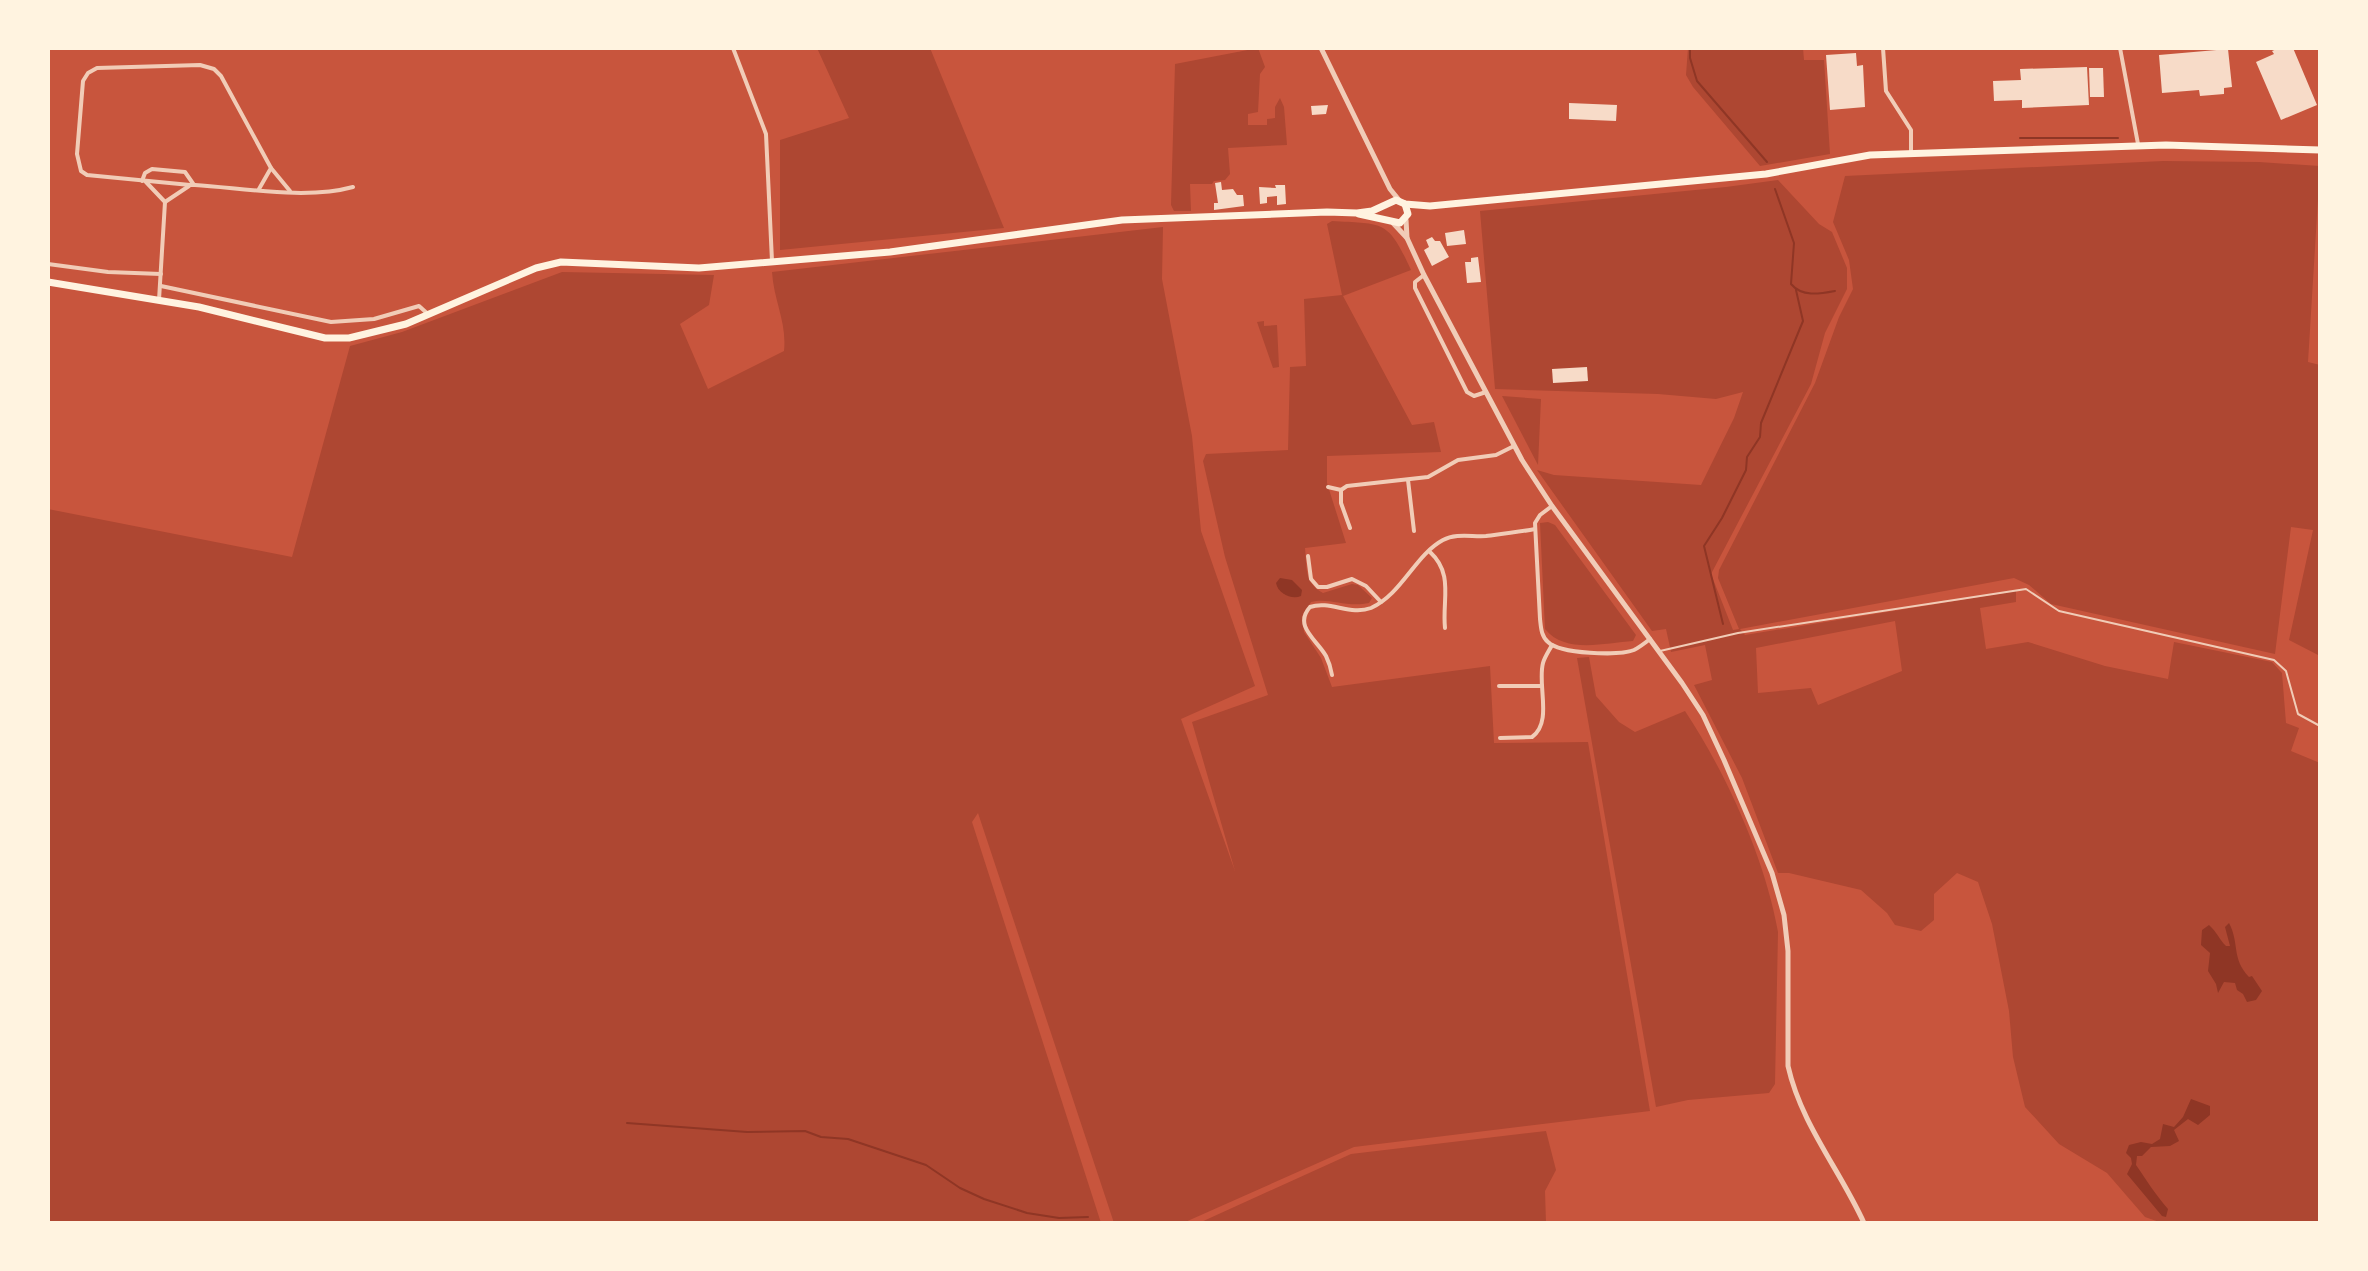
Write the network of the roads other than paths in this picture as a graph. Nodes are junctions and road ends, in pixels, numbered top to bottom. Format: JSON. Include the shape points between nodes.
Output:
{"nodes":[{"id":1,"x":733,"y":48,"type":"edge"},
{"id":2,"x":1321,"y":48,"type":"edge"},
{"id":3,"x":1883,"y":48,"type":"edge"},
{"id":4,"x":2120,"y":48,"type":"edge"},
{"id":5,"x":2138,"y":147,"type":"junction"},
{"id":6,"x":2320,"y":150,"type":"edge"},
{"id":7,"x":1911,"y":153,"type":"junction"},
{"id":8,"x":271,"y":168,"type":"junction"},
{"id":9,"x":144,"y":181,"type":"junction"},
{"id":10,"x":192,"y":185,"type":"junction"},
{"id":11,"x":353,"y":187,"type":"dead end"},
{"id":12,"x":259,"y":189,"type":"junction"},
{"id":13,"x":1390,"y":189,"type":"junction"},
{"id":14,"x":290,"y":191,"type":"junction"},
{"id":15,"x":165,"y":202,"type":"junction"},
{"id":16,"x":1402,"y":202,"type":"junction"},
{"id":17,"x":1388,"y":205,"type":"junction"},
{"id":18,"x":1423,"y":207,"type":"junction"},
{"id":19,"x":1357,"y":213,"type":"junction"},
{"id":20,"x":1406,"y":219,"type":"junction"},
{"id":21,"x":1391,"y":222,"type":"junction"},
{"id":22,"x":1407,"y":238,"type":"junction"},
{"id":23,"x":772,"y":261,"type":"junction"},
{"id":24,"x":48,"y":264,"type":"edge"},
{"id":25,"x":162,"y":274,"type":"junction"},
{"id":26,"x":1424,"y":275,"type":"junction"},
{"id":27,"x":48,"y":282,"type":"edge"},
{"id":28,"x":161,"y":286,"type":"junction"},
{"id":29,"x":159,"y":300,"type":"junction"},
{"id":30,"x":429,"y":315,"type":"junction"},
{"id":31,"x":1486,"y":392,"type":"junction"},
{"id":32,"x":1514,"y":446,"type":"junction"},
{"id":33,"x":1408,"y":480,"type":"junction"},
{"id":34,"x":1328,"y":487,"type":"dead end"},
{"id":35,"x":1341,"y":490,"type":"junction"},
{"id":36,"x":1552,"y":506,"type":"junction"},
{"id":37,"x":1350,"y":528,"type":"dead end"},
{"id":38,"x":1535,"y":529,"type":"junction"},
{"id":39,"x":1414,"y":531,"type":"dead end"},
{"id":40,"x":1430,"y":552,"type":"junction"},
{"id":41,"x":1308,"y":556,"type":"dead end"},
{"id":42,"x":1381,"y":602,"type":"junction"},
{"id":43,"x":1445,"y":628,"type":"dead end"},
{"id":44,"x":1650,"y":639,"type":"junction"},
{"id":45,"x":1552,"y":645,"type":"junction"},
{"id":46,"x":1659,"y":651,"type":"junction"},
{"id":47,"x":1332,"y":675,"type":"dead end"},
{"id":48,"x":1499,"y":686,"type":"dead end"},
{"id":49,"x":1542,"y":686,"type":"junction"},
{"id":50,"x":2320,"y":726,"type":"edge"},
{"id":51,"x":1500,"y":738,"type":"dead end"},
{"id":52,"x":1864,"y":1223,"type":"edge"}],
"edges":[{"from":1,"to":23,"type":"street","via":[[766,134]]},
{"from":2,"to":13,"type":"street"},
{"from":3,"to":7,"type":"street","via":[[1886,91],[1911,130]]},
{"from":4,"to":5,"type":"street"},
{"from":5,"to":6,"type":"main road"},
{"from":5,"to":7,"type":"main road"},
{"from":7,"to":18,"type":"main road","via":[[1852,157],[1766,174]]},
{"from":8,"to":9,"type":"street","via":[[214,69],[200,65],[92,70],[83,81],[78,166],[87,175]]},
{"from":8,"to":12,"type":"street"},
{"from":8,"to":14,"type":"street"},
{"from":9,"to":10,"type":"street"},
{"from":9,"to":10,"type":"street","via":[[152,169],[185,172]]},
{"from":9,"to":15,"type":"street"},
{"from":10,"to":12,"type":"street"},
{"from":10,"to":15,"type":"street"},
{"from":11,"to":14,"type":"street"},
{"from":12,"to":14,"type":"street"},
{"from":13,"to":16,"type":"street"},
{"from":13,"to":17,"type":"street"},
{"from":15,"to":25,"type":"street"},
{"from":16,"to":17,"type":"main road"},
{"from":16,"to":18,"type":"main road"},
{"from":16,"to":20,"type":"main road"},
{"from":17,"to":19,"type":"main road"},
{"from":17,"to":21,"type":"main road","via":[[1385,214]]},
{"from":18,"to":20,"type":"main road"},
{"from":19,"to":21,"type":"main road"},
{"from":19,"to":23,"type":"main road","via":[[1122,220],[890,252]]},
{"from":20,"to":21,"type":"main road"},
{"from":20,"to":22,"type":"street"},
{"from":21,"to":22,"type":"street"},
{"from":22,"to":26,"type":"street"},
{"from":23,"to":30,"type":"main road","via":[[699,268],[561,262]]},
{"from":24,"to":25,"type":"street"},
{"from":25,"to":28,"type":"street"},
{"from":26,"to":31,"type":"street"},
{"from":26,"to":31,"type":"street","via":[[1414,286],[1467,392]]},
{"from":27,"to":29,"type":"main road"},
{"from":28,"to":29,"type":"street"},
{"from":28,"to":30,"type":"street","via":[[331,322],[374,319],[419,306]]},
{"from":29,"to":30,"type":"main road","via":[[325,338],[349,338]]},
{"from":31,"to":32,"type":"street"},
{"from":32,"to":33,"type":"street"},
{"from":32,"to":36,"type":"street"},
{"from":33,"to":35,"type":"street"},
{"from":33,"to":39,"type":"street"},
{"from":34,"to":35,"type":"street"},
{"from":35,"to":37,"type":"street"},
{"from":36,"to":38,"type":"street","via":[[1538,517]]},
{"from":36,"to":44,"type":"street"},
{"from":38,"to":40,"type":"street","via":[[1452,537]]},
{"from":38,"to":45,"type":"street","via":[[1541,629]]},
{"from":40,"to":42,"type":"street"},
{"from":40,"to":43,"type":"street","via":[[1441,564],[1447,588]]},
{"from":41,"to":42,"type":"street","via":[[1311,579],[1318,587],[1352,579]]},
{"from":42,"to":47,"type":"street","via":[[1357,611],[1320,605],[1306,611],[1305,628],[1327,658]]},
{"from":44,"to":45,"type":"street","via":[[1629,651],[1575,651]]},
{"from":44,"to":46,"type":"street"},
{"from":45,"to":49,"type":"street","via":[[1543,663]]},
{"from":46,"to":50,"type":"lane","via":[[1738,633],[2026,589],[2059,611],[2274,660],[2286,671],[2298,714]]},
{"from":46,"to":52,"type":"street","via":[[1703,715],[1772,873],[1787,930],[1792,1084]]},
{"from":48,"to":49,"type":"street"},
{"from":49,"to":51,"type":"street","via":[[1543,721],[1536,735]]}]}
